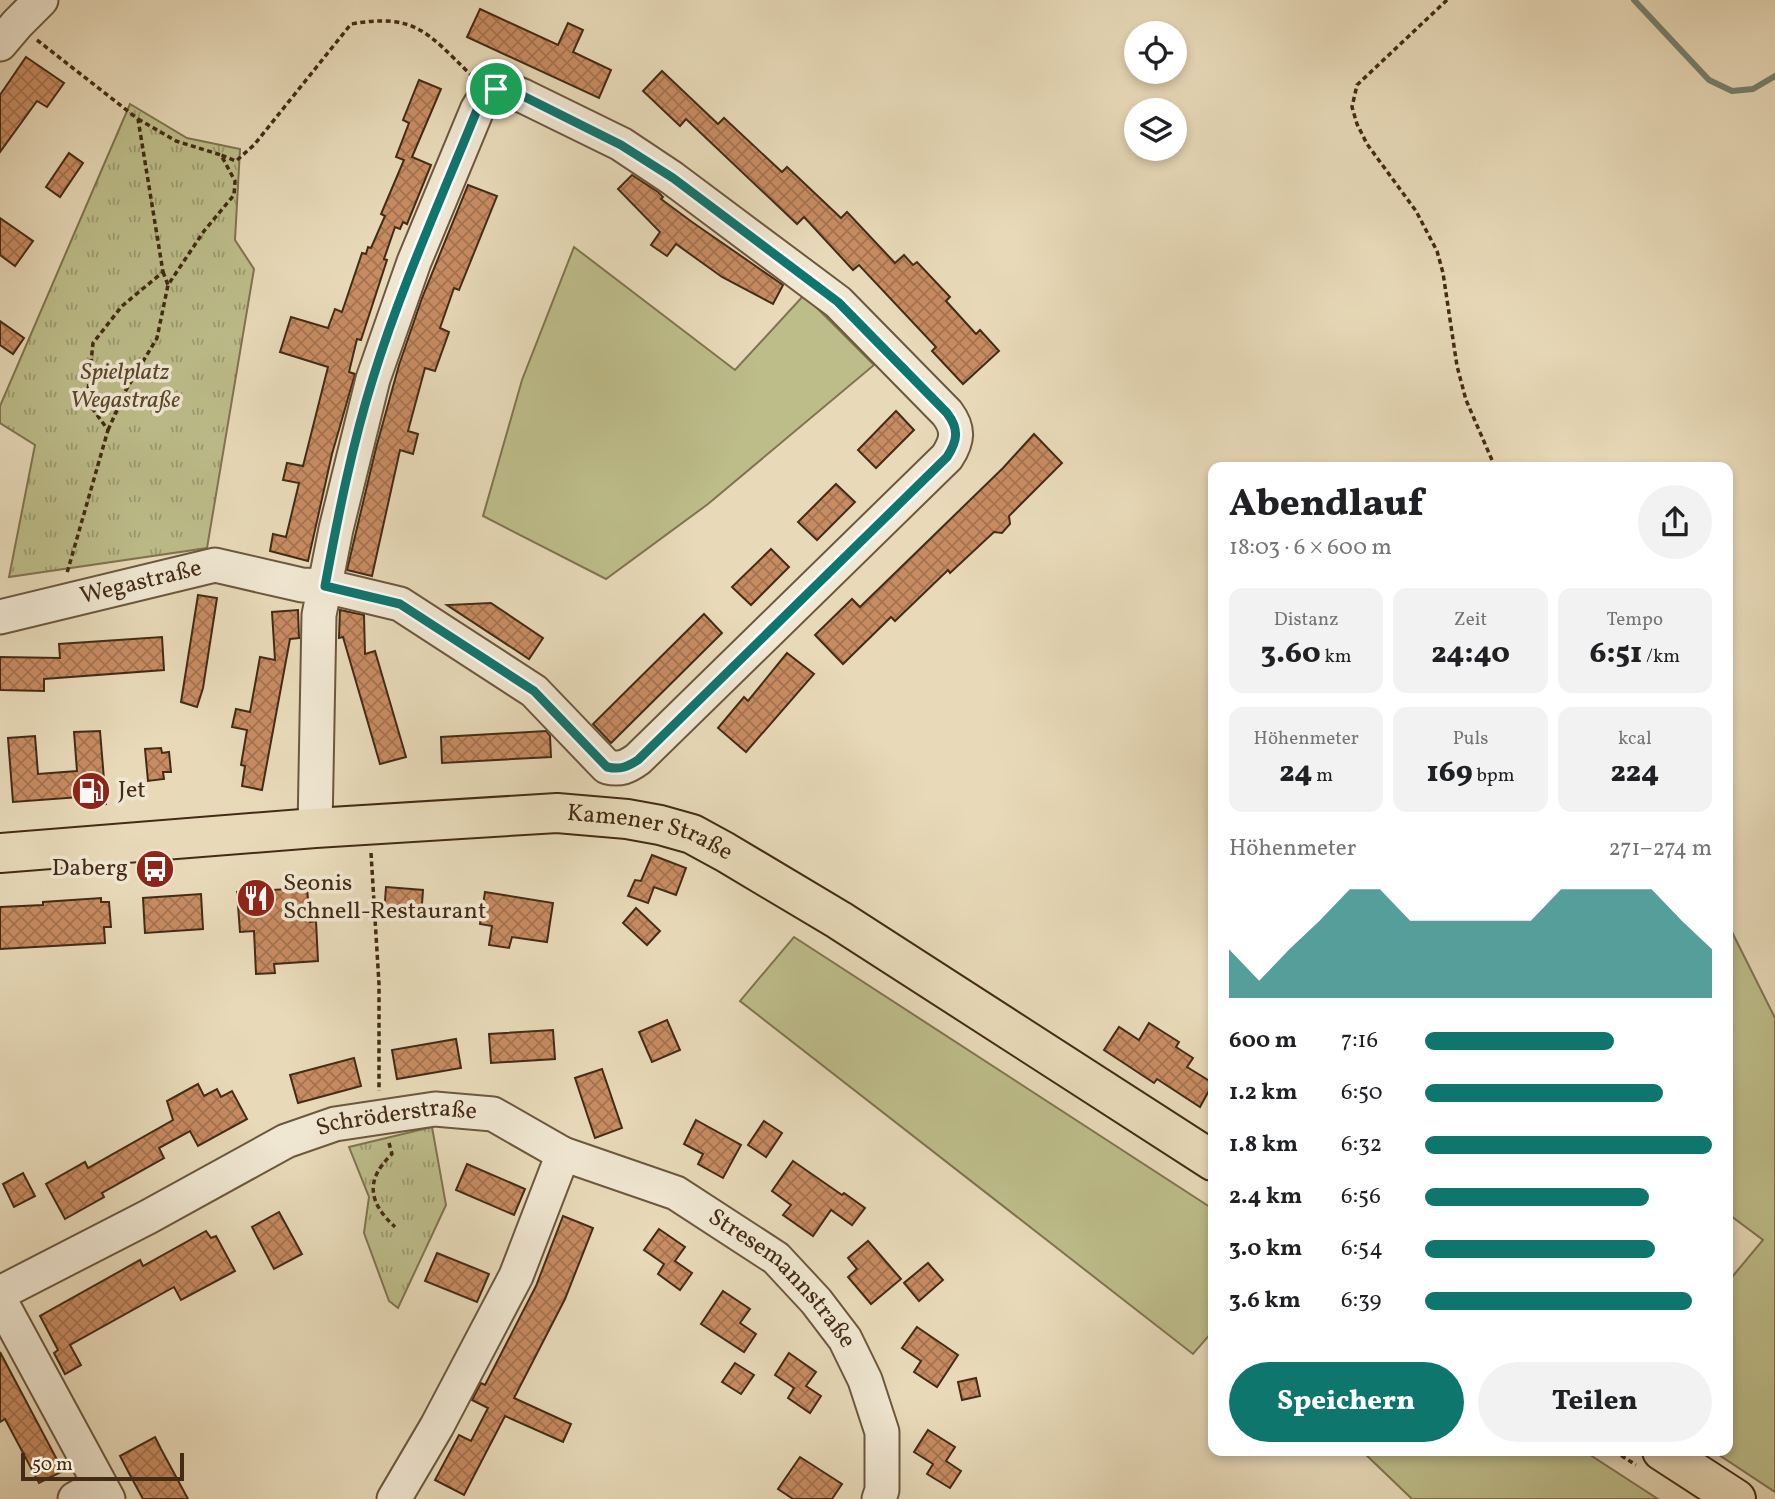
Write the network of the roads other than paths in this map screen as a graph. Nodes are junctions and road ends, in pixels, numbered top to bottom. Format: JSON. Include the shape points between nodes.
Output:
{"nodes":[{"id":1,"x":41,"y":0,"type":"edge"},
{"id":2,"x":8,"y":34,"type":"edge"},
{"id":3,"x":325,"y":586,"type":"junction"},
{"id":4,"x":0,"y":617,"type":"edge"},
{"id":5,"x":315,"y":828,"type":"junction"},
{"id":6,"x":0,"y":853,"type":"edge"},
{"id":7,"x":563,"y":1154,"type":"junction"},
{"id":8,"x":1208,"y":1158,"type":"edge"},
{"id":9,"x":0,"y":1293,"type":"edge"},
{"id":10,"x":0,"y":1300,"type":"edge"},
{"id":11,"x":1670,"y":1456,"type":"edge"},
{"id":12,"x":94,"y":1494,"type":"edge"},
{"id":13,"x":394,"y":1499,"type":"edge"},
{"id":14,"x":879,"y":1499,"type":"edge"},
{"id":15,"x":1736,"y":1499,"type":"edge"}],
"edges":[{"from":1,"to":2,"type":"street"},
{"from":3,"to":3,"type":"street","name":"Wegastraße","via":[[373,379],[414,262],[488,92],[508,90],[523,96],[621,145],[673,178],[838,302],[955,424],[955,445],[947,457],[638,760],[617,769],[607,767],[534,691],[400,604]]},
{"from":3,"to":4,"type":"street","name":"Wegastraße","via":[[215,565]]},
{"from":3,"to":5,"type":"street","via":[[319,615]]},
{"from":5,"to":6,"type":"main road","name":"Kamener Straße"},
{"from":5,"to":8,"type":"main road","name":"Kamener Straße","via":[[556,813],[627,819],[692,834],[839,920]]},
{"from":7,"to":9,"type":"street","name":"Schröderstraße","via":[[493,1114],[435,1109],[335,1124],[286,1141]]},
{"from":7,"to":13,"type":"street","via":[[516,1276]]},
{"from":7,"to":14,"type":"street","name":"Stresemannstraße","via":[[676,1194],[776,1258],[816,1301],[845,1339],[866,1380],[882,1432]]},
{"from":10,"to":12,"type":"street"},
{"from":11,"to":15,"type":"main road"}]}
